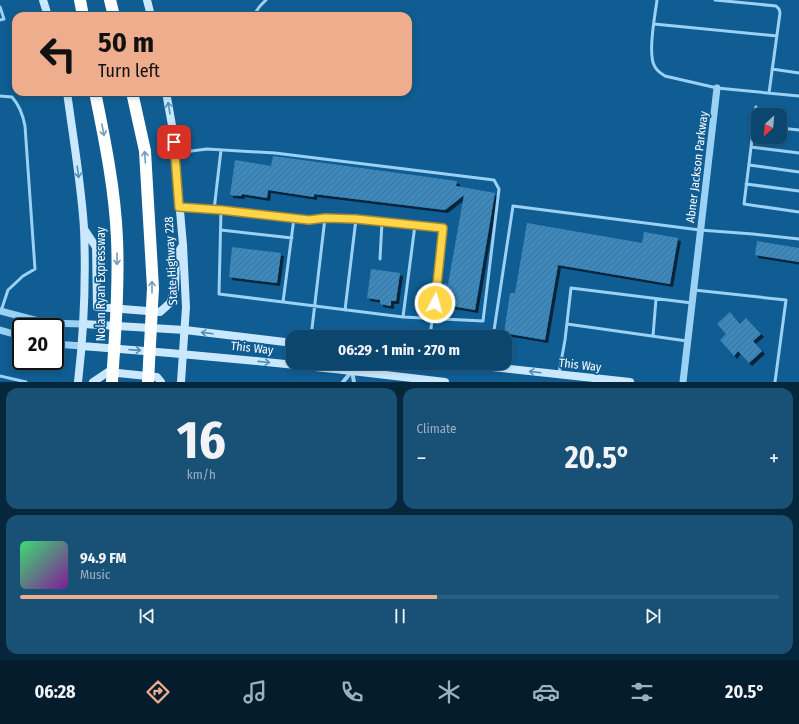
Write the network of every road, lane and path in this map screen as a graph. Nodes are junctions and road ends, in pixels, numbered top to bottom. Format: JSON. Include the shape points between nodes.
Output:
{"nodes":[{"id":1,"x":43,"y":0,"type":"edge"},
{"id":2,"x":80,"y":0,"type":"edge"},
{"id":3,"x":110,"y":0,"type":"edge"},
{"id":4,"x":147,"y":0,"type":"edge"},
{"id":5,"x":266,"y":0,"type":"edge"},
{"id":6,"x":657,"y":0,"type":"edge"},
{"id":7,"x":715,"y":0,"type":"edge"},
{"id":8,"x":0,"y":7,"type":"edge"},
{"id":9,"x":47,"y":12,"type":"edge"},
{"id":10,"x":82,"y":12,"type":"edge"},
{"id":11,"x":113,"y":12,"type":"edge"},
{"id":12,"x":150,"y":12,"type":"edge"},
{"id":13,"x":256,"y":12,"type":"edge"},
{"id":14,"x":0,"y":20,"type":"edge"},
{"id":15,"x":654,"y":24,"type":"junction"},
{"id":16,"x":777,"y":36,"type":"junction"},
{"id":17,"x":772,"y":69,"type":"junction"},
{"id":18,"x":799,"y":73,"type":"edge"},
{"id":19,"x":717,"y":88,"type":"junction"},
{"id":20,"x":769,"y":93,"type":"junction"},
{"id":21,"x":0,"y":96,"type":"edge"},
{"id":22,"x":68,"y":96,"type":"edge"},
{"id":23,"x":96,"y":96,"type":"edge"},
{"id":24,"x":133,"y":96,"type":"edge"},
{"id":25,"x":167,"y":96,"type":"edge"},
{"id":26,"x":799,"y":96,"type":"edge"},
{"id":27,"x":787,"y":129,"type":"edge"},
{"id":28,"x":799,"y":130,"type":"edge"},
{"id":29,"x":751,"y":144,"type":"edge"},
{"id":30,"x":751,"y":147,"type":"junction"},
{"id":31,"x":221,"y":150,"type":"junction"},
{"id":32,"x":176,"y":153,"type":"junction"},
{"id":33,"x":799,"y":153,"type":"edge"},
{"id":34,"x":749,"y":165,"type":"junction"},
{"id":35,"x":799,"y":172,"type":"edge"},
{"id":36,"x":746,"y":184,"type":"junction"},
{"id":37,"x":799,"y":191,"type":"edge"},
{"id":38,"x":179,"y":207,"type":"junction"},
{"id":39,"x":214,"y":210,"type":"junction"},
{"id":40,"x":221,"y":210,"type":"junction"},
{"id":41,"x":799,"y":212,"type":"edge"},
{"id":42,"x":294,"y":218,"type":"junction"},
{"id":43,"x":325,"y":218,"type":"junction"},
{"id":44,"x":356,"y":219,"type":"junction"},
{"id":45,"x":382,"y":222,"type":"junction"},
{"id":46,"x":415,"y":225,"type":"junction"},
{"id":47,"x":84,"y":228,"type":"junction"},
{"id":48,"x":221,"y":230,"type":"junction"},
{"id":49,"x":700,"y":230,"type":"junction"},
{"id":50,"x":292,"y":238,"type":"junction"},
{"id":51,"x":799,"y":239,"type":"edge"},
{"id":52,"x":183,"y":245,"type":"junction"},
{"id":53,"x":380,"y":259,"type":"dead end"},
{"id":54,"x":693,"y":290,"type":"junction"},
{"id":55,"x":656,"y":299,"type":"junction"},
{"id":56,"x":283,"y":302,"type":"junction"},
{"id":57,"x":692,"y":303,"type":"junction"},
{"id":58,"x":314,"y":306,"type":"junction"},
{"id":59,"x":345,"y":310,"type":"junction"},
{"id":60,"x":0,"y":311,"type":"edge"},
{"id":61,"x":402,"y":317,"type":"junction"},
{"id":62,"x":433,"y":318,"type":"junction"},
{"id":63,"x":83,"y":324,"type":"junction"},
{"id":64,"x":567,"y":324,"type":"junction"},
{"id":65,"x":0,"y":330,"type":"edge"},
{"id":66,"x":185,"y":330,"type":"junction"},
{"id":67,"x":312,"y":330,"type":"edge"},
{"id":68,"x":431,"y":330,"type":"edge"},
{"id":69,"x":494,"y":330,"type":"edge"},
{"id":70,"x":12,"y":333,"type":"edge"},
{"id":71,"x":653,"y":336,"type":"junction"},
{"id":72,"x":687,"y":341,"type":"junction"},
{"id":73,"x":286,"y":343,"type":"edge"},
{"id":74,"x":64,"y":345,"type":"edge"},
{"id":75,"x":82,"y":346,"type":"junction"},
{"id":76,"x":184,"y":353,"type":"junction"},
{"id":77,"x":286,"y":361,"type":"edge"},
{"id":78,"x":512,"y":369,"type":"edge"},
{"id":79,"x":351,"y":370,"type":"edge"},
{"id":80,"x":353,"y":370,"type":"edge"},
{"id":81,"x":361,"y":370,"type":"edge"},
{"id":82,"x":0,"y":376,"type":"edge"},
{"id":83,"x":558,"y":378,"type":"edge"},
{"id":84,"x":26,"y":382,"type":"edge"},
{"id":85,"x":78,"y":382,"type":"edge"},
{"id":86,"x":93,"y":382,"type":"edge"},
{"id":87,"x":112,"y":382,"type":"edge"},
{"id":88,"x":148,"y":382,"type":"edge"},
{"id":89,"x":161,"y":382,"type":"edge"},
{"id":90,"x":181,"y":382,"type":"edge"},
{"id":91,"x":342,"y":382,"type":"edge"},
{"id":92,"x":354,"y":382,"type":"edge"},
{"id":93,"x":445,"y":382,"type":"edge"},
{"id":94,"x":630,"y":382,"type":"edge"},
{"id":95,"x":683,"y":382,"type":"edge"},
{"id":96,"x":775,"y":382,"type":"edge"}],
"edges":[{"from":1,"to":9,"type":"main road"},
{"from":2,"to":10,"type":"highway"},
{"from":3,"to":11,"type":"highway"},
{"from":4,"to":12,"type":"main road"},
{"from":5,"to":13,"type":"lane"},
{"from":6,"to":15,"type":"lane"},
{"from":7,"to":16,"type":"lane","via":[[776,6],[780,13]]},
{"from":8,"to":14,"type":"lane","via":[[4,19]]},
{"from":15,"to":16,"type":"lane"},
{"from":15,"to":19,"type":"lane","via":[[651,52],[659,72],[665,76]]},
{"from":16,"to":17,"type":"lane"},
{"from":17,"to":18,"type":"lane"},
{"from":17,"to":20,"type":"lane"},
{"from":19,"to":20,"type":"lane"},
{"from":19,"to":49,"type":"street","name":"Abner Jackson Parkway"},
{"from":20,"to":26,"type":"lane"},
{"from":21,"to":60,"type":"lane","via":[[12,98],[23,114],[35,269],[8,290]]},
{"from":22,"to":47,"type":"main road","one_way":true},
{"from":23,"to":87,"type":"highway","name":"Nolan Ryan Expressway","one_way":true,"via":[[110,172],[117,239],[117,304]]},
{"from":88,"to":24,"type":"highway","one_way":true,"via":[[152,280],[145,151]]},
{"from":32,"to":25,"type":"main road","name":"State Highway 228","one_way":true},
{"from":27,"to":28,"type":"lane"},
{"from":29,"to":30,"type":"lane"},
{"from":30,"to":33,"type":"lane"},
{"from":30,"to":34,"type":"lane"},
{"from":31,"to":32,"type":"lane"},
{"from":31,"to":39,"type":"lane"},
{"from":31,"to":62,"type":"lane","via":[[274,153],[494,180],[499,189],[482,321]]},
{"from":32,"to":38,"type":"main road","name":"State Highway 228"},
{"from":34,"to":35,"type":"lane"},
{"from":34,"to":36,"type":"lane"},
{"from":36,"to":37,"type":"lane"},
{"from":36,"to":41,"type":"lane","via":[[744,204]]},
{"from":38,"to":39,"type":"lane"},
{"from":38,"to":52,"type":"main road","name":"State Highway 228"},
{"from":39,"to":40,"type":"lane"},
{"from":40,"to":42,"type":"lane"},
{"from":40,"to":48,"type":"lane"},
{"from":42,"to":43,"type":"lane"},
{"from":42,"to":50,"type":"lane"},
{"from":43,"to":44,"type":"lane"},
{"from":43,"to":58,"type":"lane"},
{"from":44,"to":45,"type":"lane"},
{"from":44,"to":59,"type":"lane"},
{"from":45,"to":46,"type":"lane"},
{"from":45,"to":53,"type":"lane"},
{"from":46,"to":61,"type":"lane"},
{"from":46,"to":62,"type":"lane","via":[[443,228]]},
{"from":47,"to":52,"type":"main road","via":[[96,246],[98,307],[160,312],[170,303],[175,289],[176,256]]},
{"from":47,"to":63,"type":"main road"},
{"from":48,"to":50,"type":"lane"},
{"from":48,"to":56,"type":"lane","via":[[219,294]]},
{"from":49,"to":51,"type":"lane"},
{"from":49,"to":54,"type":"street","name":"Abner Jackson Parkway"},
{"from":49,"to":69,"type":"lane","via":[[513,206]]},
{"from":50,"to":56,"type":"lane"},
{"from":52,"to":66,"type":"main road","name":"State Highway 228"},
{"from":54,"to":57,"type":"street","name":"Abner Jackson Parkway"},
{"from":54,"to":96,"type":"lane","via":[[786,300]]},
{"from":55,"to":57,"type":"lane"},
{"from":55,"to":64,"type":"lane","via":[[571,288]]},
{"from":55,"to":71,"type":"lane"},
{"from":56,"to":58,"type":"lane"},
{"from":57,"to":72,"type":"street","name":"Abner Jackson Parkway"},
{"from":58,"to":59,"type":"lane"},
{"from":58,"to":67,"type":"lane"},
{"from":59,"to":61,"type":"lane"},
{"from":60,"to":63,"type":"street","name":"This Way","via":[[46,322]]},
{"from":61,"to":62,"type":"lane"},
{"from":62,"to":68,"type":"lane"},
{"from":63,"to":66,"type":"main road","name":"This Way"},
{"from":63,"to":75,"type":"main road"},
{"from":64,"to":71,"type":"lane"},
{"from":64,"to":83,"type":"lane"},
{"from":65,"to":70,"type":"street"},
{"from":73,"to":66,"type":"main road","name":"This Way","one_way":true},
{"from":66,"to":76,"type":"main road","name":"State Highway 228"},
{"from":71,"to":72,"type":"lane"},
{"from":72,"to":95,"type":"street","name":"Abner Jackson Parkway"},
{"from":74,"to":75,"type":"street","name":"This Way"},
{"from":75,"to":76,"type":"main road","name":"This Way","one_way":true},
{"from":75,"to":85,"type":"main road"},
{"from":76,"to":77,"type":"main road","name":"This Way","one_way":true},
{"from":76,"to":90,"type":"main road","name":"State Highway 228"},
{"from":83,"to":78,"type":"main road","name":"This Way","one_way":true},
{"from":79,"to":91,"type":"street"},
{"from":80,"to":92,"type":"street"},
{"from":81,"to":93,"type":"main road","name":"This Way","via":[[378,376]]},
{"from":82,"to":84,"type":"lane"},
{"from":83,"to":94,"type":"main road","name":"This Way"},
{"from":86,"to":89,"type":"main road","via":[[108,372],[157,377]]}]}
